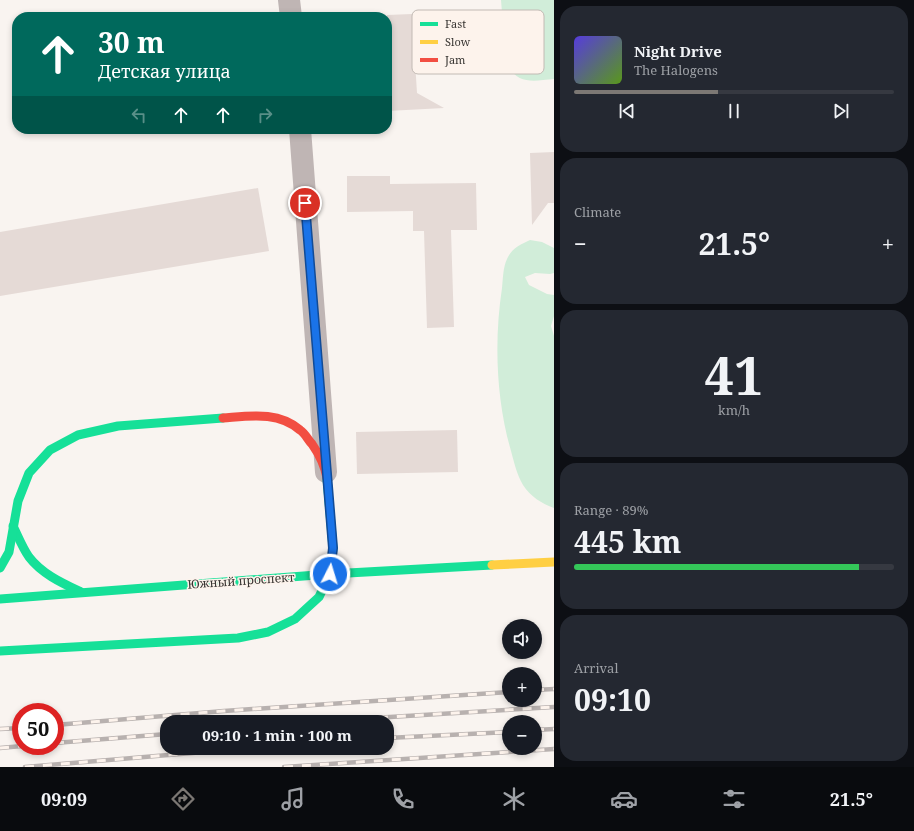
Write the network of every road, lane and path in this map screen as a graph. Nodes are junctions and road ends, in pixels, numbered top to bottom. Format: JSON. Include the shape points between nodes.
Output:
{"nodes":[{"id":1,"x":290,"y":0,"type":"edge"},
{"id":2,"x":291,"y":12,"type":"edge"},
{"id":3,"x":300,"y":134,"type":"edge"},
{"id":4,"x":326,"y":472,"type":"junction"},
{"id":5,"x":14,"y":526,"type":"junction"},
{"id":6,"x":554,"y":562,"type":"edge"},
{"id":7,"x":0,"y":568,"type":"edge"},
{"id":8,"x":330,"y":574,"type":"junction"},
{"id":9,"x":83,"y":593,"type":"junction"},
{"id":10,"x":0,"y":599,"type":"edge"},
{"id":11,"x":0,"y":651,"type":"edge"}],
"edges":[{"from":1,"to":2,"type":"street"},
{"from":3,"to":4,"type":"street"},
{"from":4,"to":5,"type":"main road","via":[[316,450],[301,430],[283,419],[264,415],[118,426],[78,436],[50,450],[29,473],[18,501]]},
{"from":4,"to":8,"type":"main road","via":[[333,548]]},
{"from":5,"to":7,"type":"main road","via":[[9,552]]},
{"from":5,"to":9,"type":"main road","via":[[24,550],[40,570],[58,582]]},
{"from":6,"to":8,"type":"main road","name":"Южный проспект"},
{"from":8,"to":9,"type":"main road","name":"Южный проспект"},
{"from":8,"to":11,"type":"main road","via":[[319,597],[295,619],[268,632],[238,638]]},
{"from":9,"to":10,"type":"main road","name":"Южный проспект"}]}
